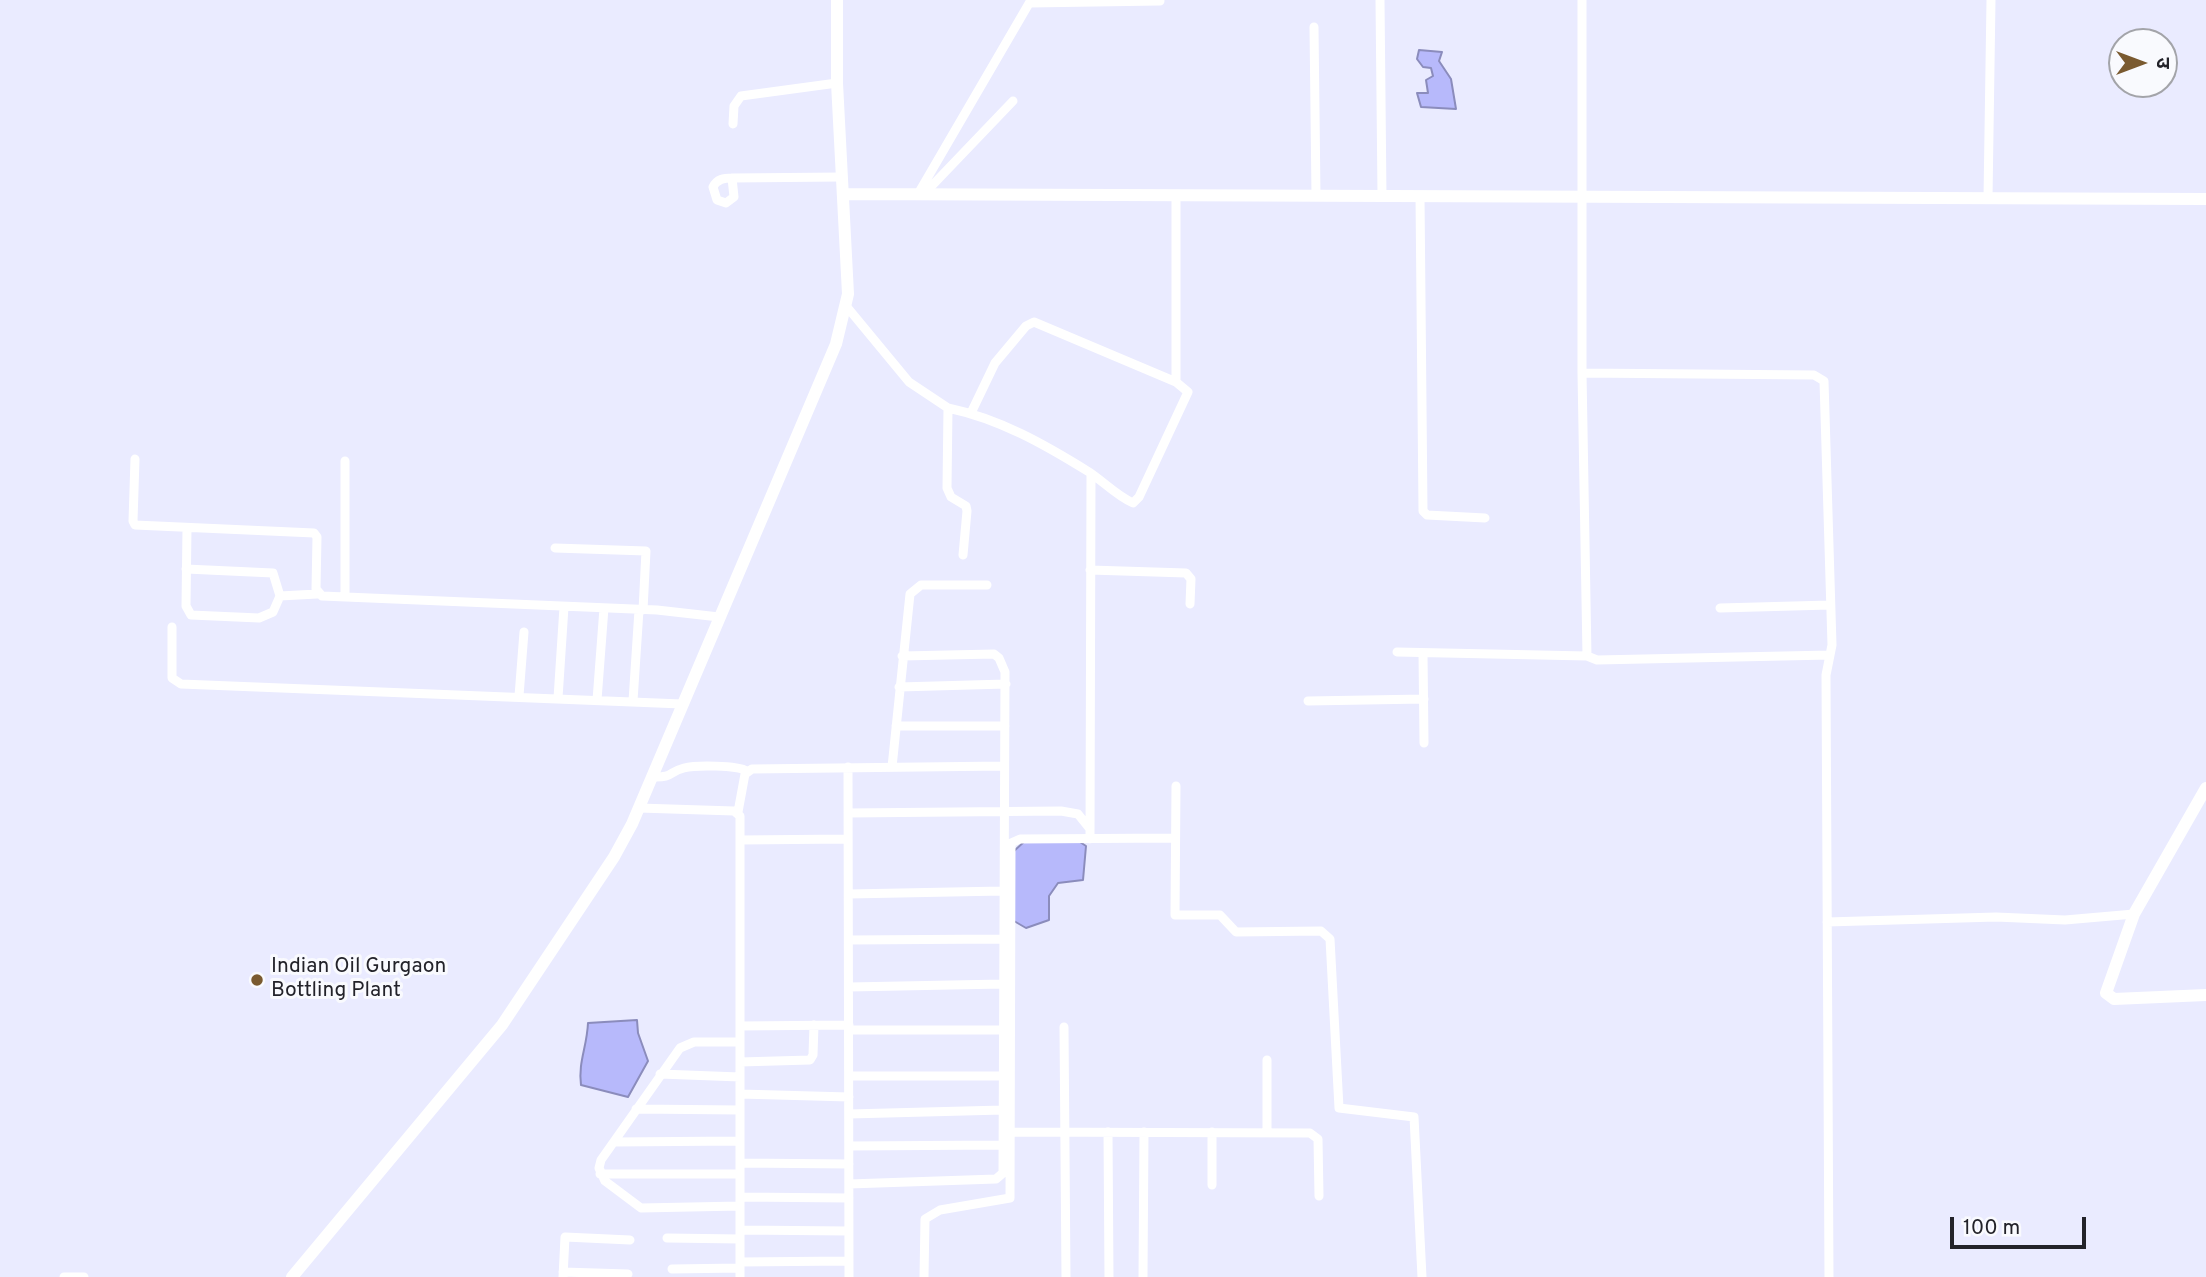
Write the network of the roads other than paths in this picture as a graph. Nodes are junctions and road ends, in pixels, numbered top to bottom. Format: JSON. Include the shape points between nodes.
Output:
{"nodes":[{"id":1,"x":837,"y":0,"type":"edge"},
{"id":2,"x":1380,"y":0,"type":"edge"},
{"id":3,"x":1582,"y":0,"type":"edge"},
{"id":4,"x":1991,"y":0,"type":"edge"},
{"id":5,"x":1031,"y":1,"type":"edge"},
{"id":6,"x":1160,"y":1,"type":"edge"},
{"id":7,"x":1314,"y":27,"type":"dead end"},
{"id":8,"x":838,"y":83,"type":"junction"},
{"id":9,"x":1013,"y":101,"type":"dead end"},
{"id":10,"x":733,"y":124,"type":"dead end"},
{"id":11,"x":842,"y":177,"type":"junction"},
{"id":12,"x":732,"y":178,"type":"dead end"},
{"id":13,"x":843,"y":194,"type":"junction"},
{"id":14,"x":921,"y":194,"type":"junction"},
{"id":15,"x":1175,"y":195,"type":"junction"},
{"id":16,"x":1316,"y":195,"type":"junction"},
{"id":17,"x":1382,"y":196,"type":"junction"},
{"id":18,"x":1420,"y":196,"type":"junction"},
{"id":19,"x":1583,"y":197,"type":"junction"},
{"id":20,"x":1988,"y":198,"type":"junction"},
{"id":21,"x":2206,"y":199,"type":"edge"},
{"id":22,"x":847,"y":307,"type":"junction"},
{"id":23,"x":1582,"y":373,"type":"junction"},
{"id":24,"x":1176,"y":382,"type":"junction"},
{"id":25,"x":948,"y":408,"type":"junction"},
{"id":26,"x":971,"y":413,"type":"junction"},
{"id":27,"x":135,"y":459,"type":"dead end"},
{"id":28,"x":345,"y":461,"type":"dead end"},
{"id":29,"x":1091,"y":474,"type":"junction"},
{"id":30,"x":1485,"y":518,"type":"dead end"},
{"id":31,"x":187,"y":528,"type":"junction"},
{"id":32,"x":555,"y":548,"type":"dead end"},
{"id":33,"x":963,"y":555,"type":"dead end"},
{"id":34,"x":186,"y":569,"type":"junction"},
{"id":35,"x":1090,"y":570,"type":"junction"},
{"id":36,"x":987,"y":585,"type":"dead end"},
{"id":37,"x":317,"y":593,"type":"junction"},
{"id":38,"x":280,"y":596,"type":"junction"},
{"id":39,"x":345,"y":597,"type":"junction"},
{"id":40,"x":1190,"y":604,"type":"dead end"},
{"id":41,"x":1830,"y":605,"type":"junction"},
{"id":42,"x":564,"y":607,"type":"junction"},
{"id":43,"x":604,"y":608,"type":"junction"},
{"id":44,"x":1720,"y":608,"type":"dead end"},
{"id":45,"x":641,"y":610,"type":"junction"},
{"id":46,"x":719,"y":617,"type":"junction"},
{"id":47,"x":172,"y":627,"type":"dead end"},
{"id":48,"x":524,"y":632,"type":"dead end"},
{"id":49,"x":1397,"y":652,"type":"dead end"},
{"id":50,"x":1423,"y":653,"type":"junction"},
{"id":51,"x":1830,"y":655,"type":"junction"},
{"id":52,"x":902,"y":656,"type":"junction"},
{"id":53,"x":1587,"y":656,"type":"junction"},
{"id":54,"x":1006,"y":684,"type":"junction"},
{"id":55,"x":899,"y":687,"type":"junction"},
{"id":56,"x":519,"y":696,"type":"junction"},
{"id":57,"x":558,"y":698,"type":"junction"},
{"id":58,"x":1424,"y":699,"type":"junction"},
{"id":59,"x":597,"y":700,"type":"junction"},
{"id":60,"x":633,"y":701,"type":"junction"},
{"id":61,"x":1308,"y":701,"type":"dead end"},
{"id":62,"x":682,"y":704,"type":"junction"},
{"id":63,"x":896,"y":726,"type":"junction"},
{"id":64,"x":1005,"y":726,"type":"junction"},
{"id":65,"x":1424,"y":743,"type":"dead end"},
{"id":66,"x":1004,"y":766,"type":"junction"},
{"id":67,"x":848,"y":767,"type":"junction"},
{"id":68,"x":892,"y":767,"type":"junction"},
{"id":69,"x":747,"y":771,"type":"junction"},
{"id":70,"x":652,"y":777,"type":"junction"},
{"id":71,"x":1176,"y":786,"type":"dead end"},
{"id":72,"x":2206,"y":788,"type":"edge"},
{"id":73,"x":639,"y":808,"type":"junction"},
{"id":74,"x":738,"y":812,"type":"junction"},
{"id":75,"x":1003,"y":812,"type":"junction"},
{"id":76,"x":848,"y":813,"type":"junction"},
{"id":77,"x":1090,"y":834,"type":"junction"},
{"id":78,"x":1174,"y":838,"type":"junction"},
{"id":79,"x":848,"y":839,"type":"junction"},
{"id":80,"x":740,"y":840,"type":"junction"},
{"id":81,"x":1003,"y":891,"type":"junction"},
{"id":82,"x":849,"y":894,"type":"junction"},
{"id":83,"x":2134,"y":914,"type":"junction"},
{"id":84,"x":1827,"y":922,"type":"junction"},
{"id":85,"x":1003,"y":939,"type":"junction"},
{"id":86,"x":849,"y":940,"type":"junction"},
{"id":87,"x":1003,"y":984,"type":"junction"},
{"id":88,"x":849,"y":986,"type":"junction"},
{"id":89,"x":2206,"y":995,"type":"edge"},
{"id":90,"x":814,"y":1025,"type":"junction"},
{"id":91,"x":740,"y":1026,"type":"junction"},
{"id":92,"x":1064,"y":1027,"type":"dead end"},
{"id":93,"x":849,"y":1028,"type":"junction"},
{"id":94,"x":1003,"y":1030,"type":"junction"},
{"id":95,"x":740,"y":1042,"type":"junction"},
{"id":96,"x":1267,"y":1060,"type":"dead end"},
{"id":97,"x":740,"y":1062,"type":"junction"},
{"id":98,"x":660,"y":1074,"type":"junction"},
{"id":99,"x":849,"y":1076,"type":"junction"},
{"id":100,"x":1003,"y":1076,"type":"junction"},
{"id":101,"x":740,"y":1077,"type":"junction"},
{"id":102,"x":740,"y":1094,"type":"junction"},
{"id":103,"x":849,"y":1097,"type":"junction"},
{"id":104,"x":636,"y":1109,"type":"junction"},
{"id":105,"x":740,"y":1110,"type":"junction"},
{"id":106,"x":1003,"y":1110,"type":"junction"},
{"id":107,"x":849,"y":1114,"type":"junction"},
{"id":108,"x":1010,"y":1132,"type":"junction"},
{"id":109,"x":1065,"y":1132,"type":"junction"},
{"id":110,"x":1108,"y":1132,"type":"junction"},
{"id":111,"x":1144,"y":1132,"type":"junction"},
{"id":112,"x":1212,"y":1132,"type":"junction"},
{"id":113,"x":1267,"y":1132,"type":"junction"},
{"id":114,"x":740,"y":1141,"type":"junction"},
{"id":115,"x":614,"y":1142,"type":"junction"},
{"id":116,"x":1003,"y":1145,"type":"junction"},
{"id":117,"x":849,"y":1146,"type":"junction"},
{"id":118,"x":740,"y":1163,"type":"junction"},
{"id":119,"x":849,"y":1164,"type":"junction"},
{"id":120,"x":600,"y":1174,"type":"junction"},
{"id":121,"x":740,"y":1174,"type":"junction"},
{"id":122,"x":849,"y":1184,"type":"junction"},
{"id":123,"x":1212,"y":1185,"type":"dead end"},
{"id":124,"x":1319,"y":1196,"type":"dead end"},
{"id":125,"x":849,"y":1198,"type":"junction"},
{"id":126,"x":740,"y":1201,"type":"junction"},
{"id":127,"x":848,"y":1231,"type":"junction"},
{"id":128,"x":740,"y":1234,"type":"junction"},
{"id":129,"x":667,"y":1238,"type":"dead end"},
{"id":130,"x":630,"y":1240,"type":"dead end"},
{"id":131,"x":848,"y":1261,"type":"junction"},
{"id":132,"x":672,"y":1269,"type":"dead end"},
{"id":133,"x":740,"y":1269,"type":"edge"},
{"id":134,"x":563,"y":1274,"type":"edge"},
{"id":135,"x":628,"y":1274,"type":"dead end"},
{"id":136,"x":602,"y":1275,"type":"edge"},
{"id":137,"x":295,"y":1276,"type":"edge"},
{"id":138,"x":64,"y":1277,"type":"edge"},
{"id":139,"x":84,"y":1277,"type":"edge"},
{"id":140,"x":849,"y":1277,"type":"edge"},
{"id":141,"x":924,"y":1277,"type":"edge"},
{"id":142,"x":1066,"y":1277,"type":"edge"},
{"id":143,"x":1109,"y":1277,"type":"edge"},
{"id":144,"x":1143,"y":1277,"type":"edge"},
{"id":145,"x":1422,"y":1277,"type":"edge"},
{"id":146,"x":1829,"y":1277,"type":"edge"}],
"edges":[{"from":1,"to":8,"type":"street"},
{"from":2,"to":17,"type":"street"},
{"from":3,"to":19,"type":"street"},
{"from":4,"to":20,"type":"street"},
{"from":5,"to":6,"type":"street"},
{"from":5,"to":14,"type":"street"},
{"from":7,"to":16,"type":"street"},
{"from":8,"to":10,"type":"street","via":[[741,96],[734,106]]},
{"from":8,"to":11,"type":"street"},
{"from":9,"to":14,"type":"street"},
{"from":11,"to":12,"type":"street"},
{"from":11,"to":13,"type":"street"},
{"from":13,"to":14,"type":"street"},
{"from":13,"to":22,"type":"street"},
{"from":14,"to":15,"type":"street"},
{"from":15,"to":16,"type":"street"},
{"from":15,"to":24,"type":"street"},
{"from":16,"to":17,"type":"street"},
{"from":17,"to":18,"type":"street"},
{"from":18,"to":19,"type":"street"},
{"from":18,"to":30,"type":"street","via":[[1423,511],[1434,516]]},
{"from":19,"to":20,"type":"street"},
{"from":19,"to":23,"type":"street"},
{"from":20,"to":21,"type":"street"},
{"from":22,"to":25,"type":"street","via":[[900,373]]},
{"from":22,"to":46,"type":"street","via":[[836,344]]},
{"from":23,"to":41,"type":"street","via":[[1820,376],[1825,387]]},
{"from":23,"to":53,"type":"street"},
{"from":24,"to":26,"type":"street","via":[[1034,322],[995,363]]},
{"from":24,"to":29,"type":"street","via":[[1185,387],[1187,399],[1136,501],[1129,502]]},
{"from":25,"to":26,"type":"street"},
{"from":25,"to":33,"type":"street","via":[[947,488],[967,511]]},
{"from":26,"to":29,"type":"street","via":[[1019,432]]},
{"from":27,"to":31,"type":"street","via":[[134,524]]},
{"from":28,"to":39,"type":"street"},
{"from":29,"to":35,"type":"street"},
{"from":31,"to":34,"type":"street"},
{"from":31,"to":37,"type":"street","via":[[316,533]]},
{"from":32,"to":45,"type":"street","via":[[646,551]]},
{"from":34,"to":38,"type":"street","via":[[273,573]]},
{"from":34,"to":38,"type":"street","via":[[187,610],[195,616],[267,616]]},
{"from":35,"to":40,"type":"street","via":[[1186,573],[1191,579]]},
{"from":35,"to":77,"type":"street"},
{"from":36,"to":52,"type":"street","via":[[916,586],[907,602]]},
{"from":37,"to":38,"type":"street"},
{"from":37,"to":39,"type":"street"},
{"from":39,"to":42,"type":"street"},
{"from":41,"to":44,"type":"street"},
{"from":41,"to":51,"type":"street"},
{"from":42,"to":43,"type":"street"},
{"from":42,"to":57,"type":"street"},
{"from":43,"to":45,"type":"street"},
{"from":43,"to":59,"type":"street"},
{"from":45,"to":46,"type":"street"},
{"from":45,"to":60,"type":"street"},
{"from":46,"to":62,"type":"street"},
{"from":47,"to":56,"type":"street","via":[[172,678],[181,684]]},
{"from":48,"to":56,"type":"street"},
{"from":49,"to":50,"type":"street"},
{"from":50,"to":53,"type":"street"},
{"from":50,"to":58,"type":"street"},
{"from":51,"to":53,"type":"street","via":[[1597,660]]},
{"from":51,"to":84,"type":"street","via":[[1826,675]]},
{"from":52,"to":54,"type":"street","via":[[994,654],[1003,663]]},
{"from":52,"to":55,"type":"street"},
{"from":54,"to":55,"type":"street"},
{"from":54,"to":64,"type":"street"},
{"from":55,"to":63,"type":"street"},
{"from":56,"to":57,"type":"street"},
{"from":57,"to":59,"type":"street"},
{"from":58,"to":61,"type":"street"},
{"from":58,"to":65,"type":"street"},
{"from":59,"to":60,"type":"street"},
{"from":60,"to":62,"type":"street"},
{"from":62,"to":70,"type":"street"},
{"from":63,"to":64,"type":"street"},
{"from":63,"to":68,"type":"street"},
{"from":64,"to":66,"type":"street"},
{"from":66,"to":68,"type":"street"},
{"from":66,"to":75,"type":"street"},
{"from":67,"to":68,"type":"street"},
{"from":67,"to":69,"type":"street"},
{"from":67,"to":76,"type":"street"},
{"from":69,"to":70,"type":"street","via":[[685,768],[670,777]]},
{"from":69,"to":74,"type":"street"},
{"from":70,"to":73,"type":"street"},
{"from":71,"to":78,"type":"street"},
{"from":72,"to":83,"type":"street"},
{"from":73,"to":74,"type":"street"},
{"from":73,"to":137,"type":"street","via":[[614,857],[502,1025]]},
{"from":74,"to":80,"type":"street"},
{"from":75,"to":76,"type":"street"},
{"from":75,"to":77,"type":"street","via":[[1073,813],[1081,817]]},
{"from":75,"to":81,"type":"street"},
{"from":76,"to":79,"type":"street"},
{"from":77,"to":78,"type":"street"},
{"from":77,"to":108,"type":"street","via":[[1011,843]]},
{"from":78,"to":145,"type":"street","via":[[1174,912],[1178,917],[1220,915],[1236,932],[1321,931],[1330,939],[1339,1108],[1414,1117]]},
{"from":79,"to":80,"type":"street"},
{"from":79,"to":82,"type":"street"},
{"from":80,"to":91,"type":"street"},
{"from":81,"to":82,"type":"street"},
{"from":81,"to":85,"type":"street"},
{"from":82,"to":86,"type":"street"},
{"from":83,"to":84,"type":"street","via":[[2065,920],[1996,917]]},
{"from":83,"to":89,"type":"street","via":[[2107,997]]},
{"from":84,"to":146,"type":"street"},
{"from":85,"to":86,"type":"street"},
{"from":85,"to":87,"type":"street"},
{"from":86,"to":88,"type":"street"},
{"from":87,"to":88,"type":"street"},
{"from":87,"to":94,"type":"street"},
{"from":88,"to":93,"type":"street"},
{"from":90,"to":91,"type":"street"},
{"from":90,"to":93,"type":"street"},
{"from":90,"to":97,"type":"street","via":[[810,1060]]},
{"from":91,"to":95,"type":"street"},
{"from":92,"to":109,"type":"street"},
{"from":93,"to":94,"type":"street"},
{"from":93,"to":99,"type":"street"},
{"from":94,"to":100,"type":"street"},
{"from":95,"to":97,"type":"street"},
{"from":95,"to":98,"type":"street","via":[[683,1045]]},
{"from":96,"to":113,"type":"street"},
{"from":97,"to":101,"type":"street"},
{"from":98,"to":101,"type":"street"},
{"from":98,"to":104,"type":"street"},
{"from":99,"to":100,"type":"street"},
{"from":99,"to":103,"type":"street"},
{"from":100,"to":106,"type":"street"},
{"from":101,"to":102,"type":"street"},
{"from":102,"to":103,"type":"street"},
{"from":102,"to":105,"type":"street"},
{"from":103,"to":107,"type":"street"},
{"from":104,"to":105,"type":"street"},
{"from":104,"to":115,"type":"street"},
{"from":105,"to":114,"type":"street"},
{"from":106,"to":107,"type":"street"},
{"from":106,"to":116,"type":"street"},
{"from":107,"to":117,"type":"street"},
{"from":108,"to":109,"type":"street"},
{"from":108,"to":141,"type":"street","via":[[1010,1198],[940,1210],[925,1219]]},
{"from":109,"to":110,"type":"street"},
{"from":109,"to":142,"type":"street"},
{"from":110,"to":111,"type":"street"},
{"from":110,"to":143,"type":"street"},
{"from":111,"to":112,"type":"street"},
{"from":111,"to":144,"type":"street"},
{"from":112,"to":113,"type":"street"},
{"from":112,"to":123,"type":"street"},
{"from":113,"to":124,"type":"street","via":[[1317,1135]]},
{"from":114,"to":115,"type":"street"},
{"from":114,"to":118,"type":"street"},
{"from":115,"to":120,"type":"street","via":[[601,1160]]},
{"from":116,"to":117,"type":"street"},
{"from":116,"to":122,"type":"street","via":[[1000,1178]]},
{"from":117,"to":119,"type":"street"},
{"from":118,"to":119,"type":"street"},
{"from":118,"to":121,"type":"street"},
{"from":119,"to":122,"type":"street"},
{"from":120,"to":121,"type":"street"},
{"from":120,"to":126,"type":"street","via":[[641,1208]]},
{"from":121,"to":126,"type":"street"},
{"from":122,"to":125,"type":"street"},
{"from":125,"to":126,"type":"street"},
{"from":125,"to":127,"type":"street"},
{"from":126,"to":128,"type":"street"},
{"from":127,"to":128,"type":"street"},
{"from":127,"to":131,"type":"street"},
{"from":128,"to":129,"type":"street"},
{"from":128,"to":133,"type":"street"},
{"from":130,"to":134,"type":"street","via":[[565,1237]]},
{"from":131,"to":133,"type":"street"},
{"from":131,"to":140,"type":"street"},
{"from":132,"to":133,"type":"street"},
{"from":134,"to":136,"type":"street"},
{"from":135,"to":136,"type":"street"},
{"from":138,"to":139,"type":"street"}]}
